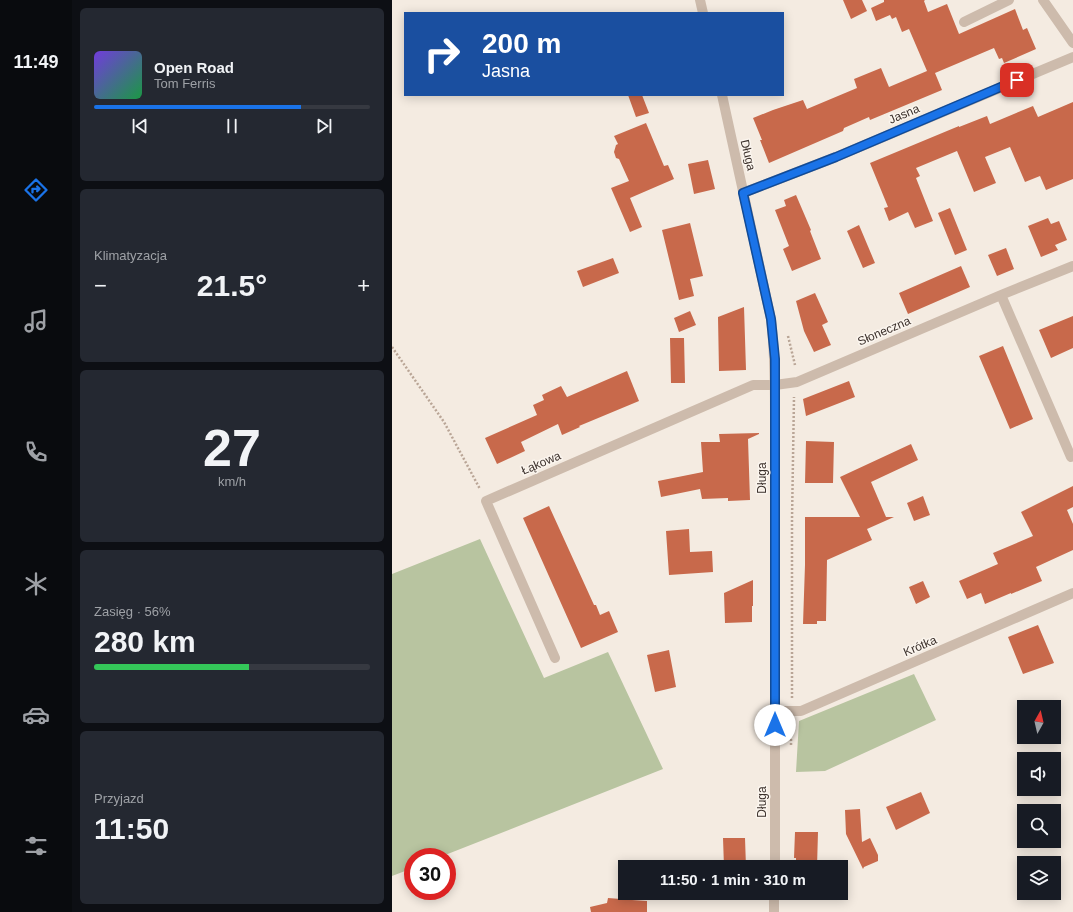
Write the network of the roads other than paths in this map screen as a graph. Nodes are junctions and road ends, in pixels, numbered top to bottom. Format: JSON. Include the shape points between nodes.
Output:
{"nodes":[{"id":1,"x":1009,"y":0,"type":"edge"},
{"id":2,"x":1043,"y":0,"type":"edge"},
{"id":3,"x":964,"y":22,"type":"dead end"},
{"id":4,"x":1073,"y":43,"type":"edge"},
{"id":5,"x":1073,"y":57,"type":"edge"},
{"id":6,"x":722,"y":96,"type":"edge"},
{"id":7,"x":743,"y":193,"type":"junction"},
{"id":8,"x":1073,"y":266,"type":"edge"},
{"id":9,"x":1002,"y":295,"type":"junction"},
{"id":10,"x":775,"y":385,"type":"junction"},
{"id":11,"x":1071,"y":457,"type":"dead end"},
{"id":12,"x":1073,"y":593,"type":"edge"},
{"id":13,"x":555,"y":658,"type":"dead end"},
{"id":14,"x":775,"y":711,"type":"junction"},
{"id":15,"x":775,"y":860,"type":"edge"},
{"id":16,"x":774,"y":900,"type":"edge"},
{"id":17,"x":774,"y":912,"type":"edge"}],
"edges":[{"from":1,"to":3,"type":"street"},
{"from":2,"to":4,"type":"street"},
{"from":5,"to":7,"type":"street","name":"Jasna","via":[[836,157]]},
{"from":6,"to":7,"type":"street","name":"Długa"},
{"from":7,"to":10,"type":"street","name":"Długa","via":[[771,319]]},
{"from":8,"to":9,"type":"street","name":"Słoneczna"},
{"from":9,"to":10,"type":"street","name":"Słoneczna","via":[[797,382]]},
{"from":9,"to":11,"type":"street"},
{"from":10,"to":13,"type":"street","name":"Łąkowa","via":[[753,385],[486,501]]},
{"from":10,"to":14,"type":"street","name":"Długa"},
{"from":12,"to":14,"type":"street","name":"Krótka","via":[[801,711]]},
{"from":14,"to":15,"type":"street","name":"Długa"},
{"from":16,"to":17,"type":"street"}]}
